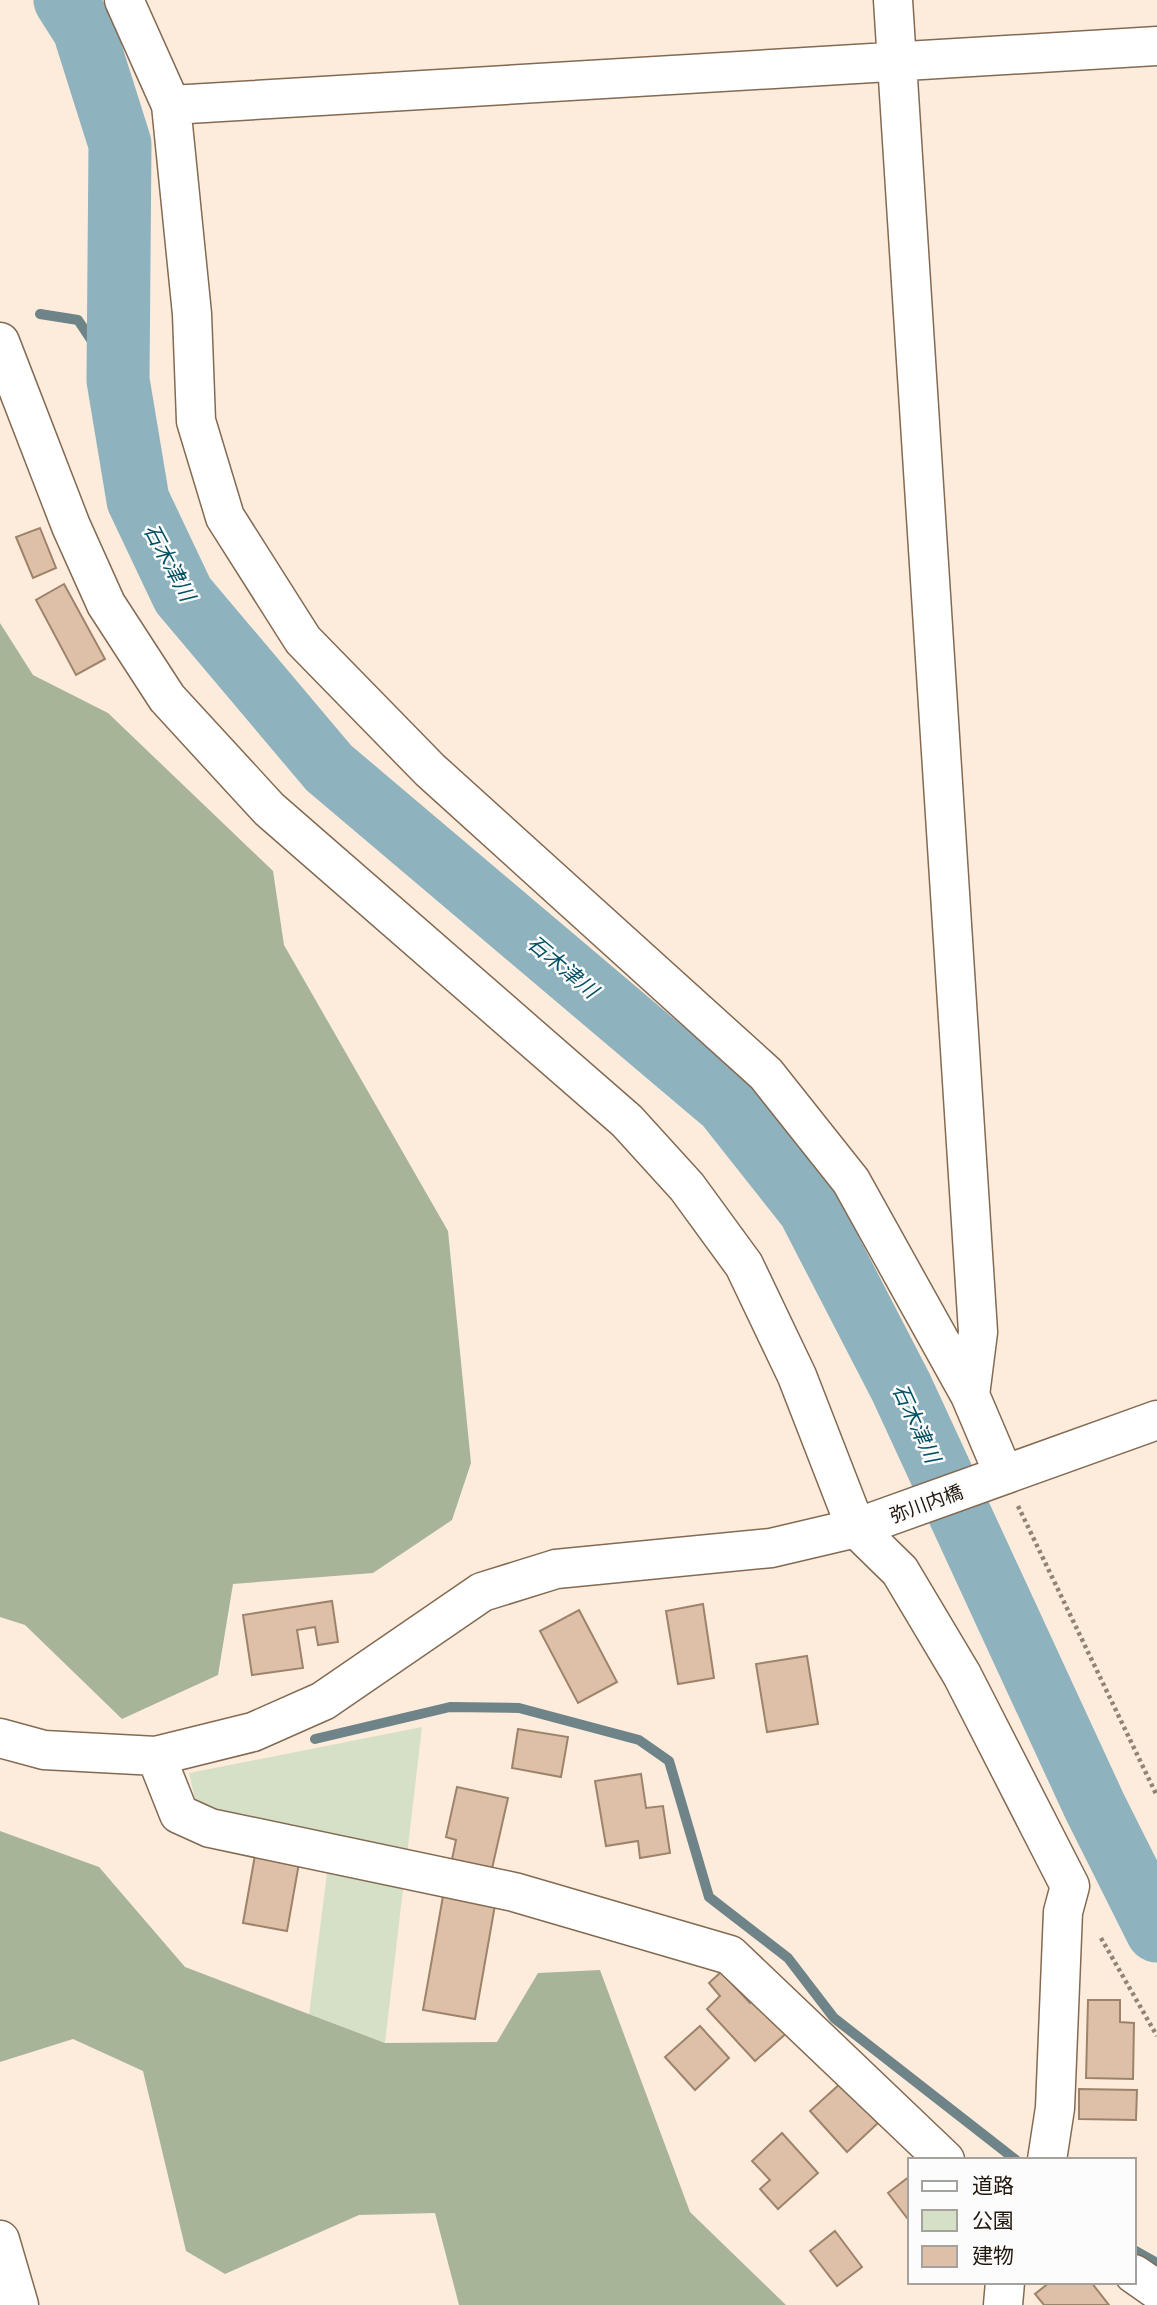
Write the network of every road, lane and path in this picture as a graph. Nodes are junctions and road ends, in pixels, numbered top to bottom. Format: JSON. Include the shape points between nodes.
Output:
{"nodes":[{"id":1,"x":124,"y":0,"type":"edge"},
{"id":2,"x":893,"y":0,"type":"edge"},
{"id":3,"x":1157,"y":46,"type":"edge"},
{"id":4,"x":898,"y":61,"type":"junction"},
{"id":5,"x":171,"y":105,"type":"junction"},
{"id":6,"x":0,"y":342,"type":"edge"},
{"id":7,"x":970,"y":1395,"type":"junction"},
{"id":8,"x":1157,"y":1420,"type":"edge"},
{"id":9,"x":1000,"y":1477,"type":"junction"},
{"id":10,"x":856,"y":1528,"type":"junction"},
{"id":11,"x":0,"y":1738,"type":"edge"},
{"id":12,"x":156,"y":1756,"type":"junction"},
{"id":13,"x":1157,"y":1796,"type":"edge"},
{"id":14,"x":1070,"y":1886,"type":"junction"},
{"id":15,"x":1157,"y":2036,"type":"edge"},
{"id":16,"x":943,"y":2158,"type":"edge"},
{"id":17,"x":1047,"y":2158,"type":"edge"},
{"id":18,"x":0,"y":2240,"type":"edge"},
{"id":19,"x":1136,"y":2275,"type":"edge"},
{"id":20,"x":1005,"y":2284,"type":"edge"},
{"id":21,"x":1157,"y":2290,"type":"edge"},
{"id":22,"x":19,"y":2305,"type":"edge"},
{"id":23,"x":1003,"y":2305,"type":"edge"}],
"edges":[{"from":1,"to":5,"type":"street"},
{"from":2,"to":4,"type":"street"},
{"from":3,"to":4,"type":"street"},
{"from":4,"to":5,"type":"street"},
{"from":4,"to":7,"type":"street","via":[[978,1332]]},
{"from":5,"to":7,"type":"street","via":[[192,314],[196,421],[225,517],[303,640],[430,770],[766,1074],[851,1181]]},
{"from":6,"to":10,"type":"street","via":[[106,604],[167,698],[269,809],[627,1121],[687,1186],[744,1265],[797,1376]]},
{"from":7,"to":9,"type":"street"},
{"from":8,"to":9,"type":"street","name":"弥川内橋"},
{"from":9,"to":10,"type":"street","name":"弥川内橋"},
{"from":9,"to":13,"type":"path"},
{"from":10,"to":12,"type":"street","name":"弥川内橋","via":[[771,1548],[555,1569],[482,1592],[323,1701],[253,1732]]},
{"from":10,"to":14,"type":"street","via":[[900,1571],[962,1675]]},
{"from":11,"to":12,"type":"street","name":"弥川内橋","via":[[44,1750]]},
{"from":12,"to":16,"type":"street","via":[[179,1814],[210,1828],[514,1892],[730,1955]]},
{"from":14,"to":15,"type":"path"},
{"from":14,"to":17,"type":"street","via":[[1063,1912],[1055,2108]]},
{"from":18,"to":22,"type":"street"},
{"from":19,"to":21,"type":"street"},
{"from":20,"to":23,"type":"street"}]}
